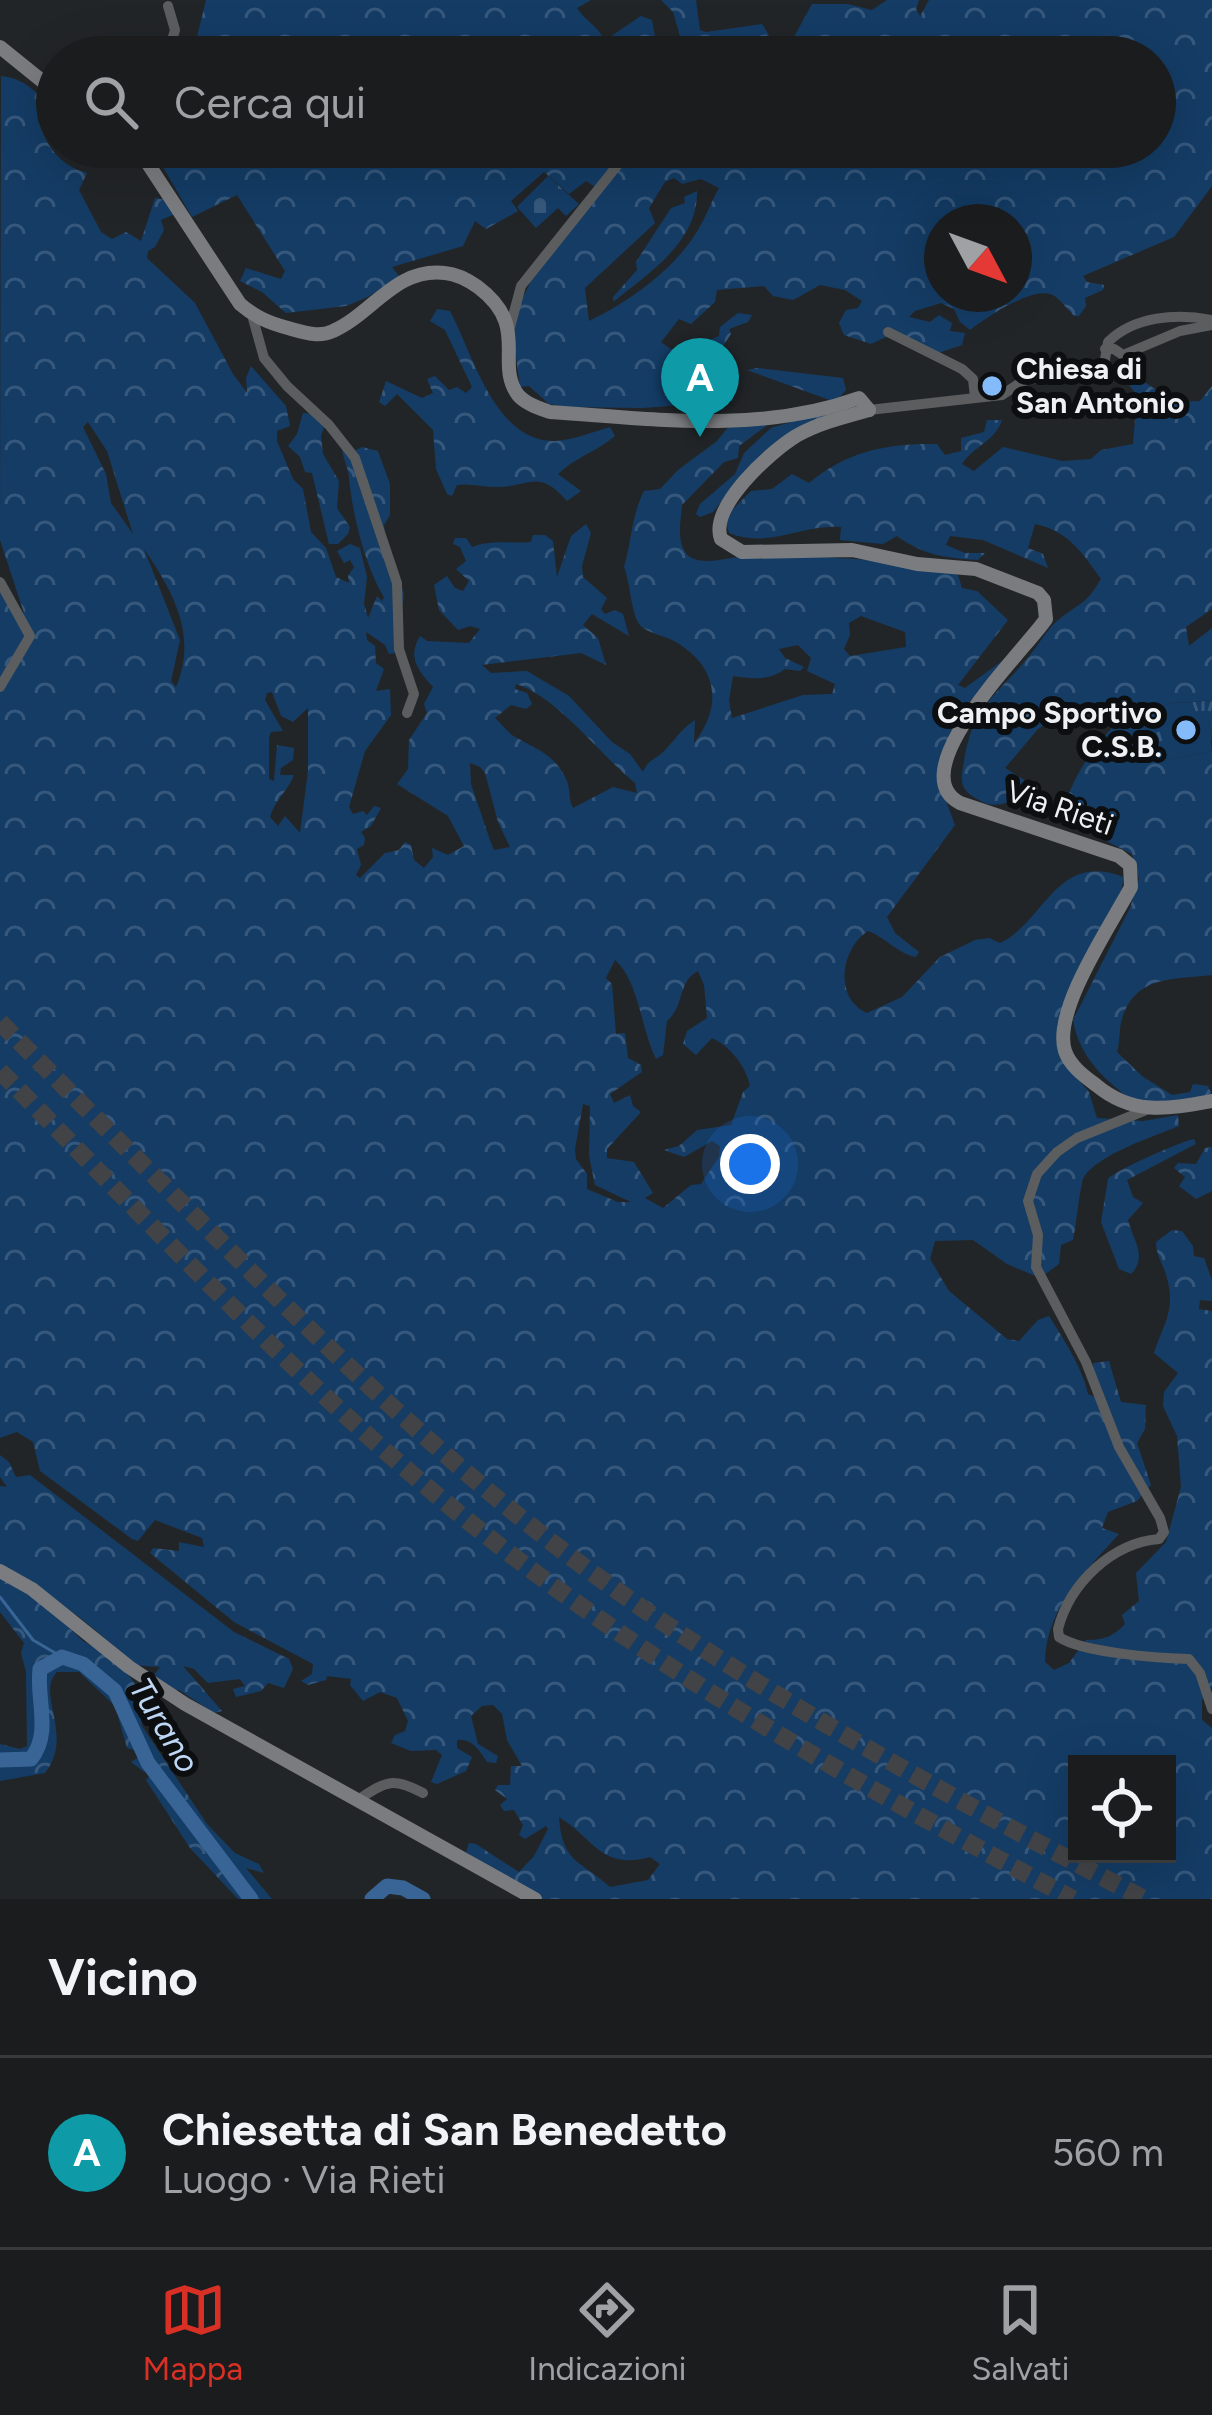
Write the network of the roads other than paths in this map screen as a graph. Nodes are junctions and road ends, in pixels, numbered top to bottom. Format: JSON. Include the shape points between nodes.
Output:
{"nodes":[{"id":1,"x":168,"y":6,"type":"dead end"},
{"id":2,"x":173,"y":36,"type":"edge"},
{"id":3,"x":0,"y":47,"type":"edge"},
{"id":4,"x":36,"y":76,"type":"edge"},
{"id":5,"x":150,"y":168,"type":"edge"},
{"id":6,"x":615,"y":168,"type":"edge"},
{"id":7,"x":252,"y":315,"type":"junction"},
{"id":8,"x":1212,"y":322,"type":"edge"},
{"id":9,"x":888,"y":332,"type":"dead end"},
{"id":10,"x":508,"y":334,"type":"junction"},
{"id":11,"x":1105,"y":349,"type":"junction"},
{"id":12,"x":976,"y":397,"type":"junction"},
{"id":13,"x":869,"y":410,"type":"junction"},
{"id":14,"x":0,"y":582,"type":"edge"},
{"id":15,"x":0,"y":687,"type":"edge"},
{"id":16,"x":407,"y":713,"type":"dead end"},
{"id":17,"x":1212,"y":1101,"type":"edge"},
{"id":18,"x":1146,"y":1110,"type":"junction"},
{"id":19,"x":0,"y":1571,"type":"edge"},
{"id":20,"x":1212,"y":1708,"type":"edge"},
{"id":21,"x":423,"y":1793,"type":"dead end"},
{"id":22,"x":359,"y":1799,"type":"junction"},
{"id":23,"x":535,"y":1899,"type":"edge"}],
"edges":[{"from":1,"to":2,"type":"street"},
{"from":3,"to":4,"type":"street"},
{"from":5,"to":7,"type":"street"},
{"from":6,"to":10,"type":"street","via":[[521,286]]},
{"from":7,"to":10,"type":"street","via":[[311,335],[331,332],[395,285],[441,272],[490,297]]},
{"from":7,"to":16,"type":"street","via":[[264,358],[355,458],[398,583],[399,649],[414,694]]},
{"from":8,"to":11,"type":"street","via":[[1123,355]]},
{"from":8,"to":11,"type":"street","via":[[1148,320],[1123,329]]},
{"from":9,"to":12,"type":"street","via":[[962,369]]},
{"from":10,"to":13,"type":"street","via":[[515,390],[550,412],[732,423],[859,398]]},
{"from":11,"to":12,"type":"street","via":[[1104,365]]},
{"from":12,"to":13,"type":"street"},
{"from":13,"to":18,"type":"street","name":"Via Rieti","via":[[778,448],[731,500],[718,532],[724,545],[742,552],[852,550],[976,569],[1028,586],[1044,600],[1039,631],[959,726],[944,780],[960,802],[1130,865],[1131,887],[1066,1012],[1063,1035],[1077,1070],[1108,1095]]},
{"from":14,"to":15,"type":"street","via":[[30,635]]},
{"from":17,"to":18,"type":"street"},
{"from":18,"to":20,"type":"street","via":[[1077,1138],[1030,1186],[1036,1267],[1164,1532],[1110,1555],[1070,1600],[1058,1629],[1075,1646],[1189,1659]]},
{"from":19,"to":22,"type":"street","via":[[185,1704]]},
{"from":21,"to":22,"type":"street","via":[[385,1782]]},
{"from":22,"to":23,"type":"street"}]}
